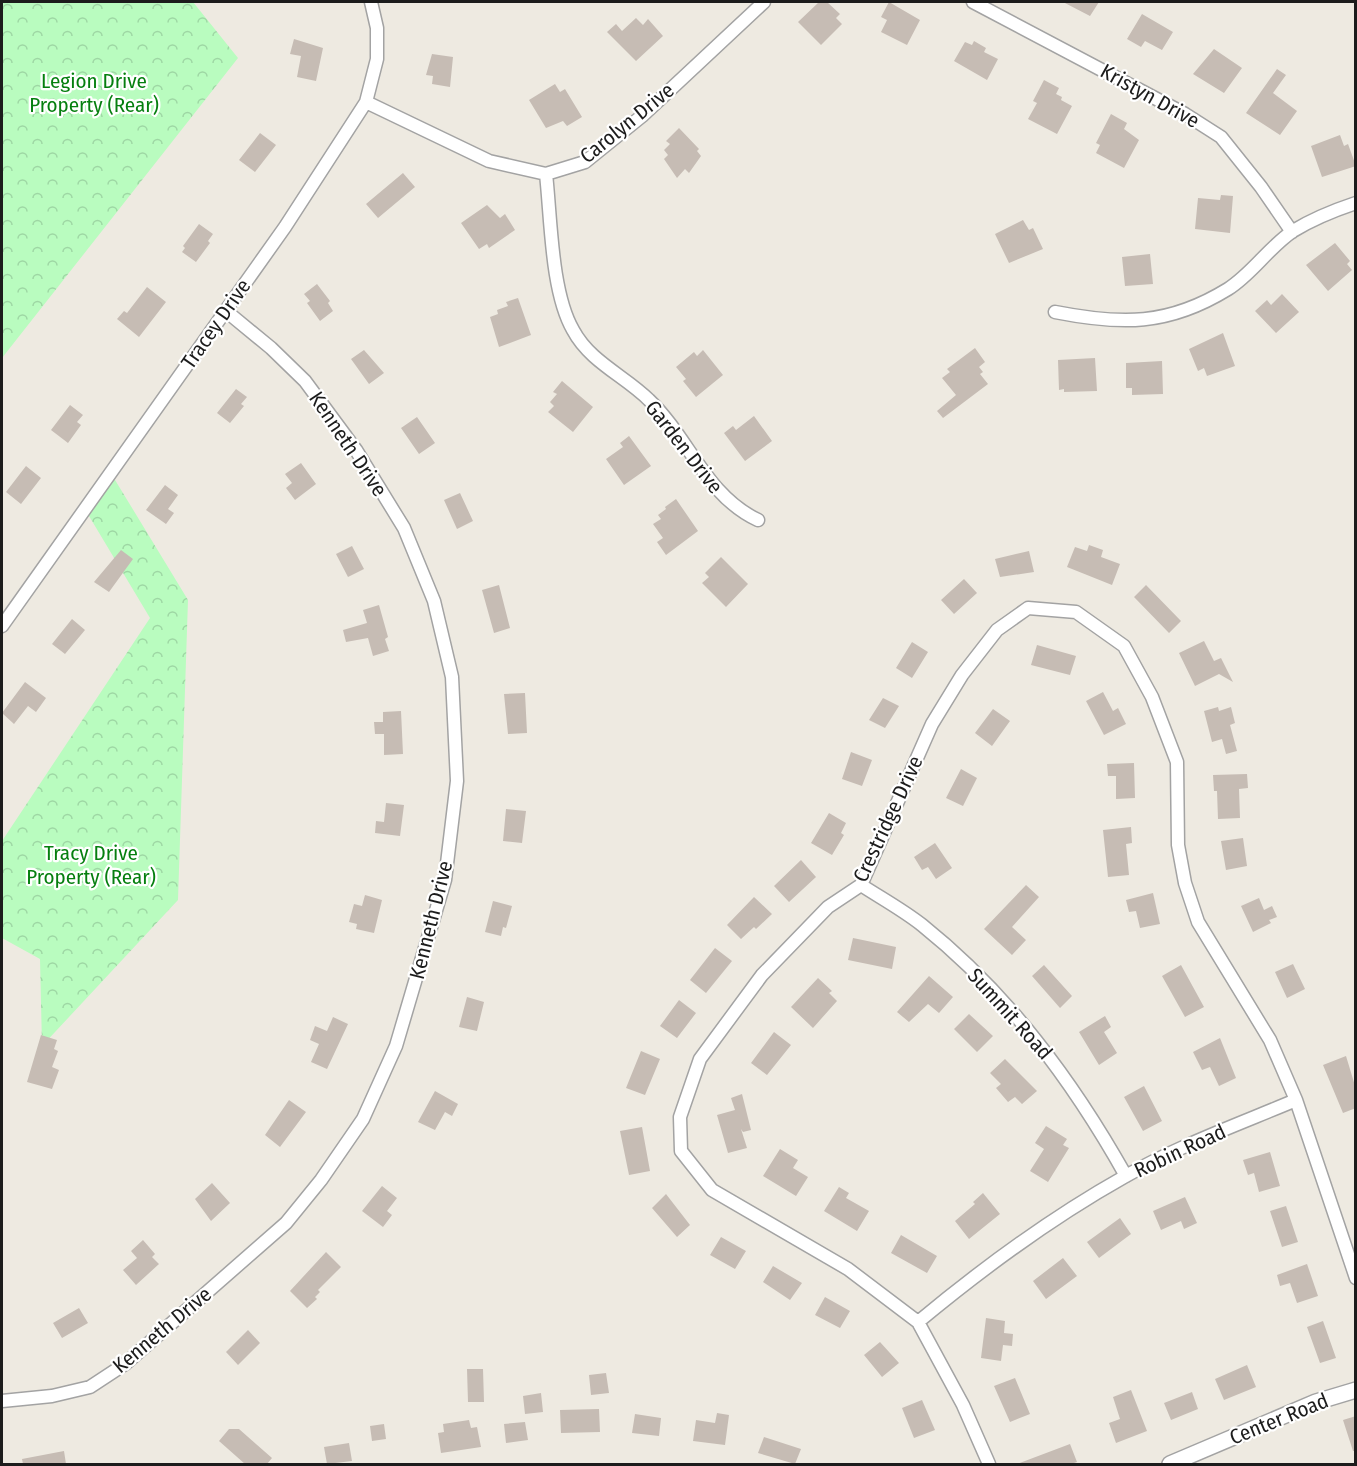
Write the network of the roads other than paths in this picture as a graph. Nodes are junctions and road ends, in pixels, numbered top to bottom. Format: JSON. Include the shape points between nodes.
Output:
{"nodes":[{"id":1,"x":372,"y":2,"type":"edge"},
{"id":2,"x":764,"y":2,"type":"edge"},
{"id":3,"x":973,"y":2,"type":"edge"},
{"id":4,"x":366,"y":102,"type":"junction"},
{"id":5,"x":546,"y":174,"type":"junction"},
{"id":6,"x":1356,"y":203,"type":"edge"},
{"id":7,"x":1292,"y":232,"type":"junction"},
{"id":8,"x":226,"y":311,"type":"junction"},
{"id":9,"x":1055,"y":312,"type":"dead end"},
{"id":10,"x":758,"y":520,"type":"dead end"},
{"id":11,"x":2,"y":626,"type":"edge"},
{"id":12,"x":861,"y":885,"type":"junction"},
{"id":13,"x":1296,"y":1100,"type":"junction"},
{"id":14,"x":1126,"y":1176,"type":"junction"},
{"id":15,"x":1356,"y":1278,"type":"edge"},
{"id":16,"x":918,"y":1323,"type":"junction"},
{"id":17,"x":1356,"y":1390,"type":"edge"},
{"id":18,"x":2,"y":1401,"type":"edge"},
{"id":19,"x":989,"y":1464,"type":"edge"},
{"id":20,"x":1170,"y":1464,"type":"edge"}],
"edges":[{"from":1,"to":4,"type":"street","name":"Tracey Drive","via":[[377,59]]},
{"from":2,"to":5,"type":"street","name":"Carolyn Drive","via":[[642,116],[585,162]]},
{"from":3,"to":7,"type":"street","name":"Kristyn Drive","via":[[1221,137]]},
{"from":4,"to":5,"type":"street","name":"Carolyn Drive","via":[[489,161]]},
{"from":4,"to":8,"type":"street","name":"Tracey Drive"},
{"from":5,"to":10,"type":"street","name":"Garden Drive","via":[[560,299],[573,331],[597,360],[650,400],[722,496],[739,512]]},
{"from":6,"to":7,"type":"street"},
{"from":7,"to":9,"type":"street","via":[[1229,289],[1184,311],[1139,322],[1094,320]]},
{"from":8,"to":11,"type":"street","name":"Tracey Drive"},
{"from":8,"to":18,"type":"street","name":"Kenneth Drive","via":[[305,381],[356,450],[404,528],[434,601],[452,677],[457,781],[445,880],[396,1046],[363,1119],[286,1223],[125,1364],[90,1387]]},
{"from":12,"to":13,"type":"street","name":"Crestridge Drive","via":[[932,724],[962,675],[997,630],[1028,608],[1076,612],[1124,646],[1152,697],[1177,762],[1178,845],[1198,922],[1270,1040]]},
{"from":12,"to":14,"type":"street","name":"Summit Road","via":[[921,924],[996,991],[1048,1054],[1098,1126]]},
{"from":12,"to":16,"type":"street","name":"Crestridge Drive","via":[[828,908],[762,975],[700,1059],[680,1117],[681,1151],[712,1190],[848,1269]]},
{"from":13,"to":14,"type":"street","name":"Robin Road"},
{"from":13,"to":15,"type":"street"},
{"from":14,"to":16,"type":"street","name":"Robin Road","via":[[1052,1221]]},
{"from":16,"to":19,"type":"street","name":"Crestridge Drive","via":[[963,1405]]},
{"from":17,"to":20,"type":"street","name":"Center Road","via":[[1316,1402]]}]}
